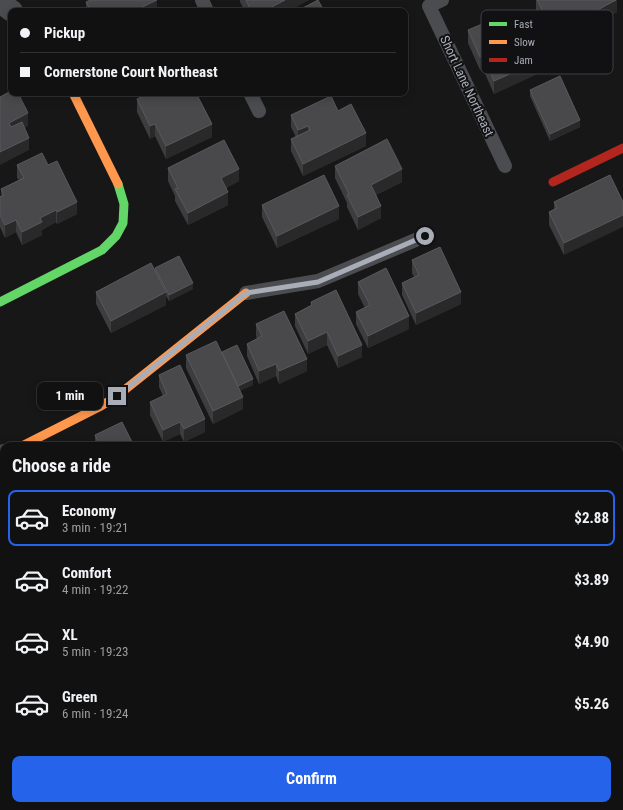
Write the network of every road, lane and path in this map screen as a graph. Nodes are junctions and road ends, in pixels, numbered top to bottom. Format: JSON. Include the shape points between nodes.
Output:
{"nodes":[{"id":1,"x":432,"y":2,"type":"edge"},
{"id":2,"x":74,"y":96,"type":"edge"},
{"id":3,"x":252,"y":96,"type":"edge"},
{"id":4,"x":259,"y":111,"type":"dead end"},
{"id":5,"x":623,"y":148,"type":"edge"},
{"id":6,"x":506,"y":166,"type":"dead end"},
{"id":7,"x":553,"y":182,"type":"dead end"},
{"id":8,"x":425,"y":236,"type":"dead end"},
{"id":9,"x":246,"y":293,"type":"joint"},
{"id":10,"x":0,"y":302,"type":"edge"},
{"id":11,"x":30,"y":442,"type":"edge"}],
"edges":[{"from":1,"to":6,"type":"lane","name":"Short Lane Northeast"},
{"from":2,"to":10,"type":"street","via":[[119,187],[124,204],[123,223],[116,236],[102,250]]},
{"from":3,"to":4,"type":"lane"},
{"from":5,"to":7,"type":"street"},
{"from":8,"to":9,"type":"lane","via":[[318,282]]},
{"from":9,"to":11,"type":"street","via":[[117,396]]}]}
